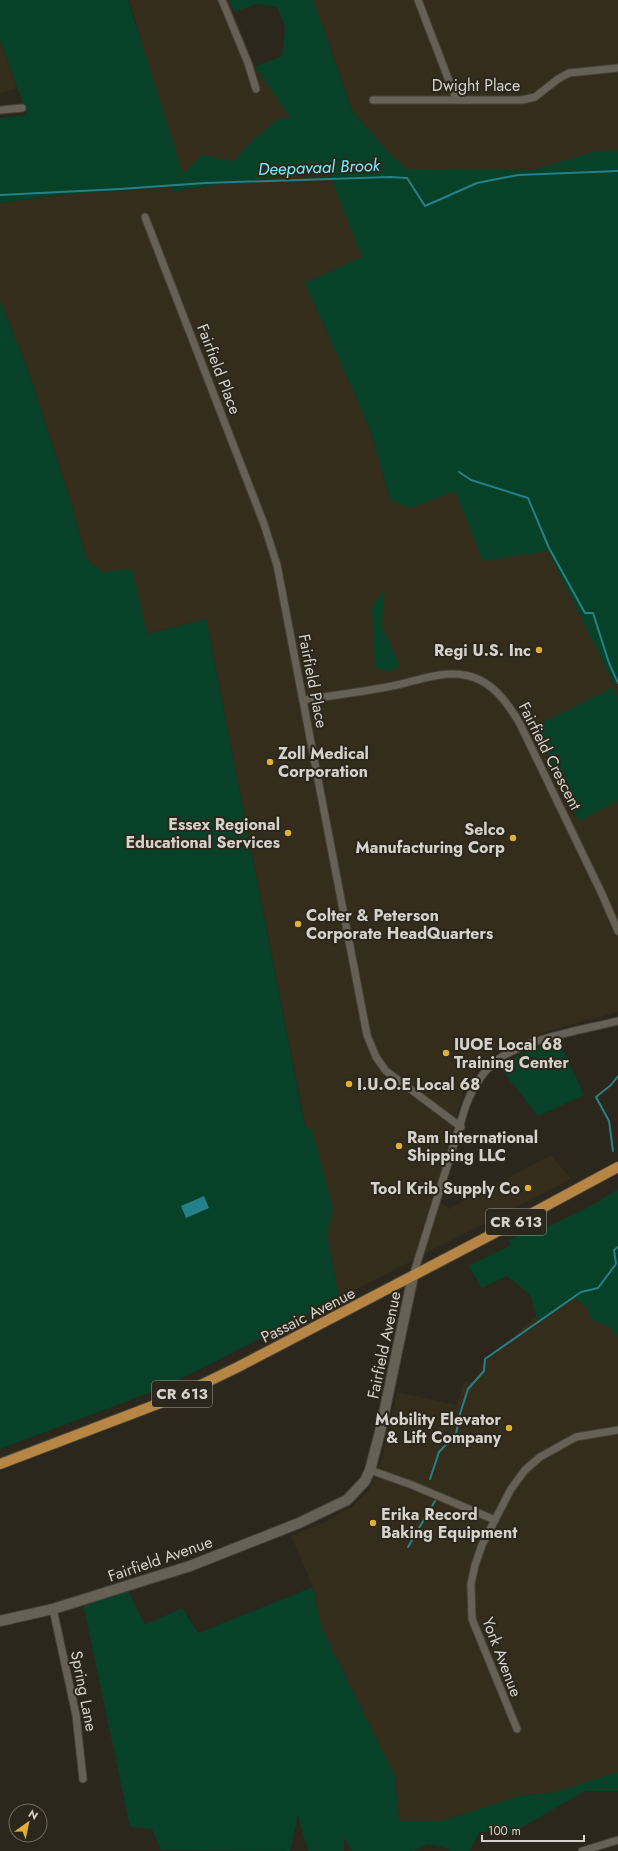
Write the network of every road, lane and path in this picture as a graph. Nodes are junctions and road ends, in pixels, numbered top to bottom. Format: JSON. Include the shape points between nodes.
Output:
{"nodes":[{"id":1,"x":222,"y":0,"type":"edge"},
{"id":2,"x":418,"y":0,"type":"edge"},
{"id":3,"x":618,"y":68,"type":"edge"},
{"id":4,"x":256,"y":89,"type":"dead end"},
{"id":5,"x":456,"y":99,"type":"junction"},
{"id":6,"x":373,"y":100,"type":"dead end"},
{"id":7,"x":22,"y":108,"type":"dead end"},
{"id":8,"x":0,"y":110,"type":"edge"},
{"id":9,"x":145,"y":217,"type":"dead end"},
{"id":10,"x":303,"y":700,"type":"junction"},
{"id":11,"x":618,"y":931,"type":"edge"},
{"id":12,"x":618,"y":1021,"type":"edge"},
{"id":13,"x":461,"y":1127,"type":"junction"},
{"id":14,"x":618,"y":1167,"type":"edge"},
{"id":15,"x":413,"y":1276,"type":"junction"},
{"id":16,"x":618,"y":1430,"type":"edge"},
{"id":17,"x":0,"y":1464,"type":"edge"},
{"id":18,"x":370,"y":1470,"type":"junction"},
{"id":19,"x":495,"y":1520,"type":"junction"},
{"id":20,"x":53,"y":1609,"type":"junction"},
{"id":21,"x":0,"y":1621,"type":"edge"},
{"id":22,"x":517,"y":1728,"type":"dead end"},
{"id":23,"x":83,"y":1779,"type":"dead end"},
{"id":24,"x":618,"y":1840,"type":"edge"},
{"id":25,"x":582,"y":1851,"type":"edge"}],
"edges":[{"from":1,"to":4,"type":"street"},
{"from":2,"to":5,"type":"street"},
{"from":3,"to":5,"type":"street","name":"Dwight Place","via":[[569,73],[535,97],[522,100]]},
{"from":5,"to":6,"type":"street","name":"Dwight Place"},
{"from":7,"to":8,"type":"street"},
{"from":9,"to":10,"type":"street","name":"Fairfield Place","via":[[264,524],[277,565]]},
{"from":10,"to":11,"type":"street","name":"Fairfield Crescent","via":[[438,675],[467,676],[491,688],[504,700],[520,724]]},
{"from":10,"to":13,"type":"street","name":"Fairfield Place","via":[[367,1035],[376,1057],[386,1071]]},
{"from":12,"to":13,"type":"street","name":"Fairfield Avenue","via":[[533,1043],[499,1059],[474,1087],[466,1105]]},
{"from":13,"to":15,"type":"street","name":"Fairfield Avenue"},
{"from":14,"to":15,"type":"main road","name":"Passaic Avenue","number":"CR 613"},
{"from":15,"to":17,"type":"main road","name":"Passaic Avenue","number":"CR 613","via":[[298,1337],[176,1397]]},
{"from":15,"to":18,"type":"street","name":"Fairfield Avenue"},
{"from":16,"to":19,"type":"street","name":"York Avenue","via":[[576,1437],[540,1457],[516,1481]]},
{"from":18,"to":19,"type":"street"},
{"from":18,"to":20,"type":"street","name":"Fairfield Avenue","via":[[365,1481],[347,1500],[299,1523],[190,1566]]},
{"from":19,"to":22,"type":"street","name":"York Avenue","via":[[475,1565],[471,1584],[472,1619]]},
{"from":20,"to":21,"type":"street","name":"Fairfield Avenue"},
{"from":20,"to":23,"type":"street","name":"Spring Lane","via":[[76,1715]]},
{"from":24,"to":25,"type":"street"}]}
